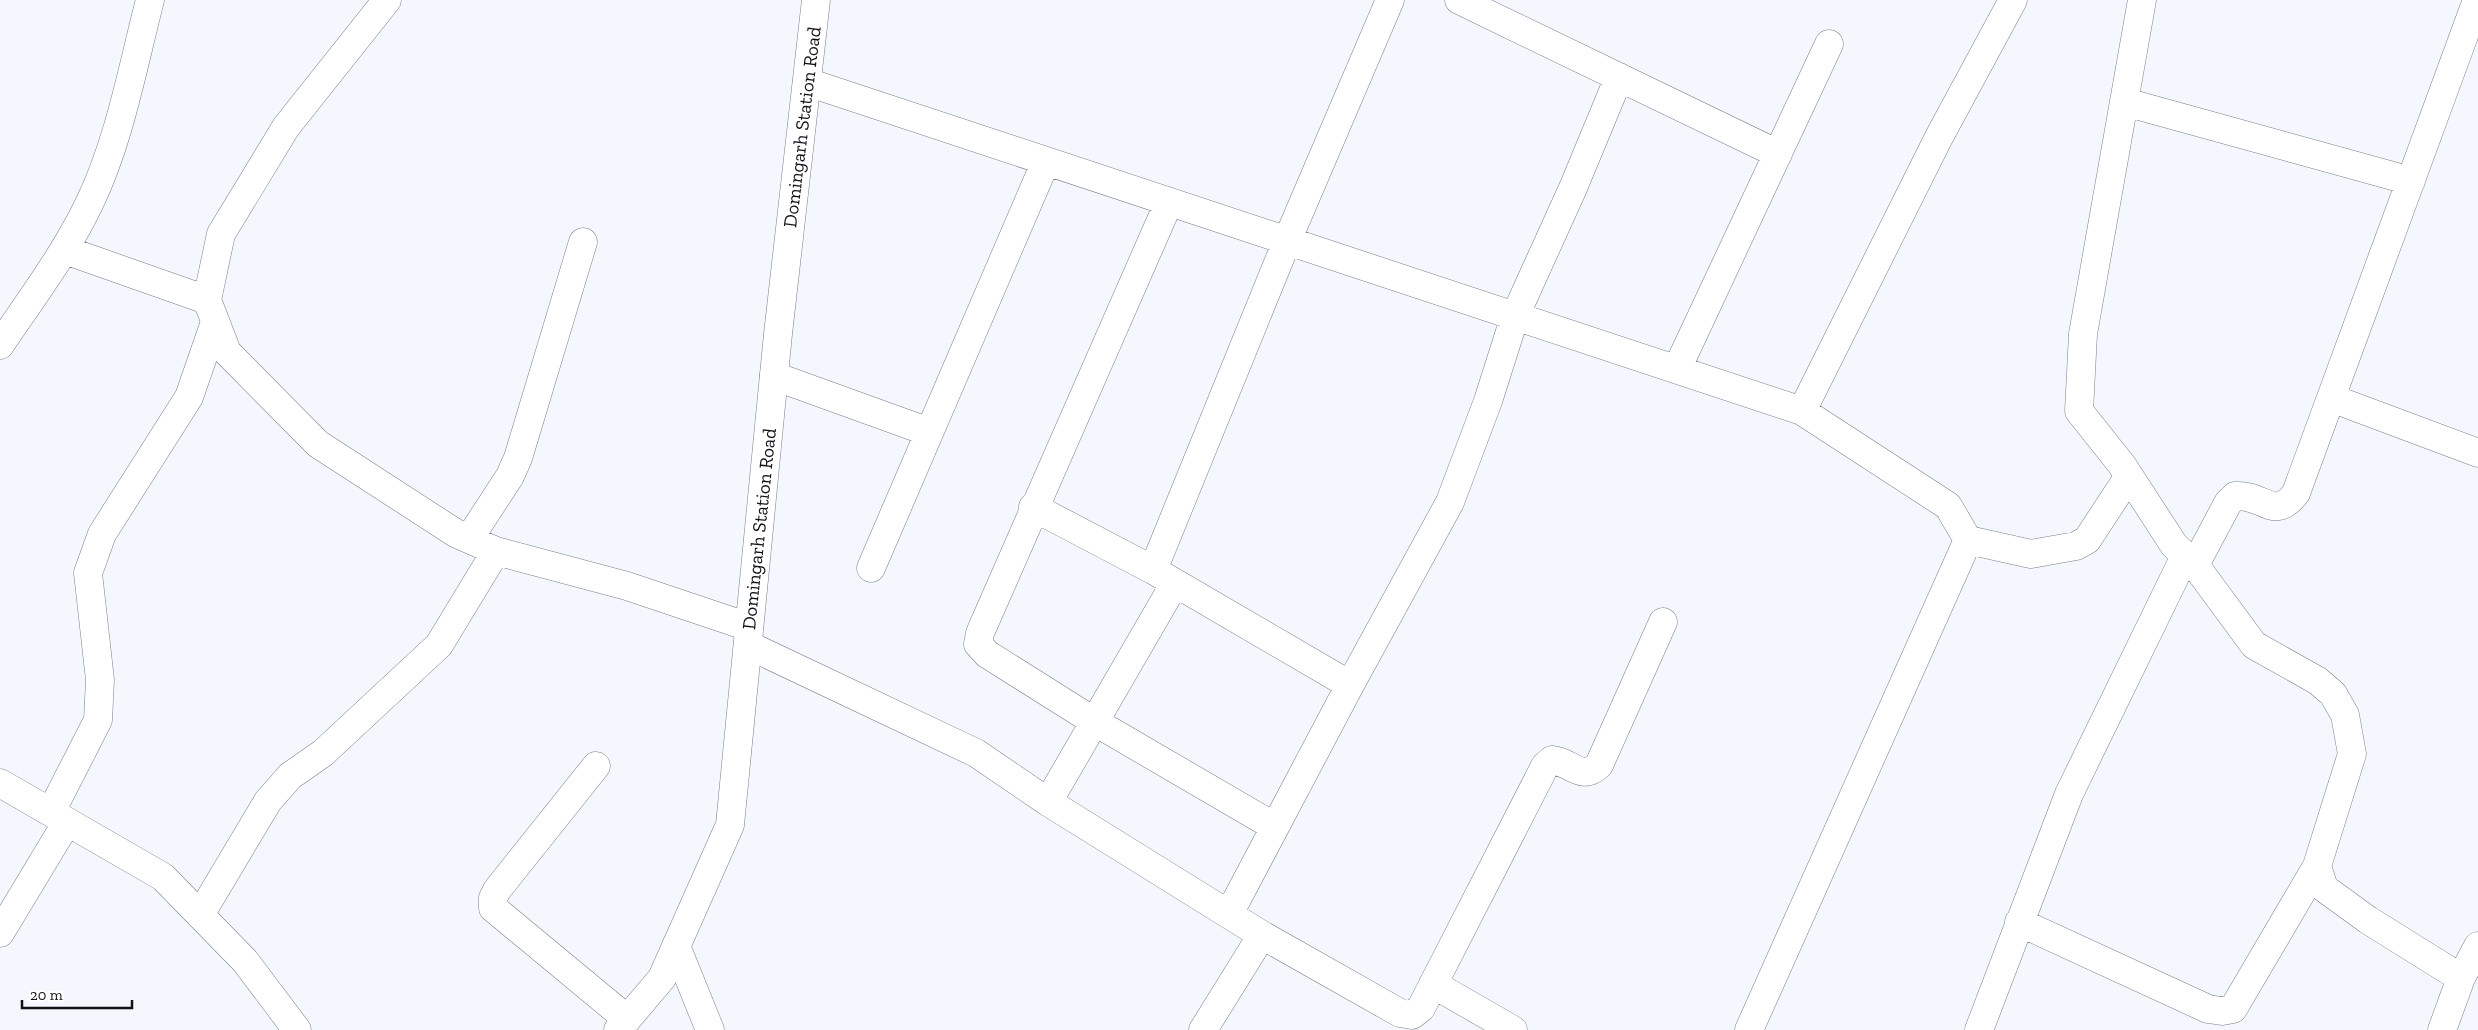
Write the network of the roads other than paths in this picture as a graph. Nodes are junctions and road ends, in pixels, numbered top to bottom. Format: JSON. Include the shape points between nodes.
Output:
{"nodes":[{"id":1,"x":150,"y":0,"type":"edge"},
{"id":2,"x":388,"y":0,"type":"edge"},
{"id":3,"x":816,"y":0,"type":"edge"},
{"id":4,"x":1390,"y":0,"type":"edge"},
{"id":5,"x":1459,"y":0,"type":"edge"},
{"id":6,"x":2013,"y":0,"type":"edge"},
{"id":7,"x":2142,"y":0,"type":"edge"},
{"id":8,"x":2477,"y":0,"type":"edge"},
{"id":9,"x":1829,"y":44,"type":"dead end"},
{"id":10,"x":1619,"y":77,"type":"junction"},
{"id":11,"x":807,"y":82,"type":"junction"},
{"id":12,"x":2125,"y":102,"type":"junction"},
{"id":13,"x":1778,"y":154,"type":"junction"},
{"id":14,"x":1046,"y":161,"type":"junction"},
{"id":15,"x":2411,"y":181,"type":"junction"},
{"id":16,"x":1169,"y":202,"type":"junction"},
{"id":17,"x":1287,"y":241,"type":"junction"},
{"id":18,"x":583,"y":242,"type":"dead end"},
{"id":19,"x":65,"y":250,"type":"junction"},
{"id":20,"x":211,"y":311,"type":"junction"},
{"id":21,"x":1514,"y":316,"type":"junction"},
{"id":22,"x":0,"y":346,"type":"edge"},
{"id":23,"x":1676,"y":369,"type":"junction"},
{"id":24,"x":774,"y":376,"type":"junction"},
{"id":25,"x":2331,"y":398,"type":"junction"},
{"id":26,"x":1802,"y":411,"type":"junction"},
{"id":27,"x":929,"y":432,"type":"junction"},
{"id":28,"x":2478,"y":452,"type":"edge"},
{"id":29,"x":2129,"y":476,"type":"junction"},
{"id":30,"x":1033,"y":507,"type":"junction"},
{"id":31,"x":470,"y":540,"type":"junction"},
{"id":32,"x":1968,"y":540,"type":"junction"},
{"id":33,"x":496,"y":551,"type":"junction"},
{"id":34,"x":2190,"y":560,"type":"junction"},
{"id":35,"x":870,"y":568,"type":"dead end"},
{"id":36,"x":1164,"y":576,"type":"junction"},
{"id":37,"x":1662,"y":622,"type":"dead end"},
{"id":38,"x":748,"y":636,"type":"junction"},
{"id":39,"x":1350,"y":685,"type":"junction"},
{"id":40,"x":1095,"y":722,"type":"junction"},
{"id":41,"x":596,"y":766,"type":"dead end"},
{"id":42,"x":0,"y":783,"type":"edge"},
{"id":43,"x":1048,"y":802,"type":"junction"},
{"id":44,"x":59,"y":817,"type":"junction"},
{"id":45,"x":1275,"y":827,"type":"junction"},
{"id":46,"x":2317,"y":866,"type":"junction"},
{"id":47,"x":1229,"y":914,"type":"junction"},
{"id":48,"x":200,"y":915,"type":"junction"},
{"id":49,"x":2020,"y":922,"type":"junction"},
{"id":50,"x":0,"y":932,"type":"edge"},
{"id":51,"x":1262,"y":935,"type":"junction"},
{"id":52,"x":676,"y":946,"type":"junction"},
{"id":53,"x":2478,"y":946,"type":"edge"},
{"id":54,"x":2461,"y":978,"type":"junction"},
{"id":55,"x":1433,"y":984,"type":"junction"},
{"id":56,"x":623,"y":1024,"type":"edge"},
{"id":57,"x":297,"y":1030,"type":"edge"},
{"id":58,"x":710,"y":1030,"type":"edge"},
{"id":59,"x":1203,"y":1030,"type":"edge"},
{"id":60,"x":1513,"y":1030,"type":"edge"},
{"id":61,"x":1749,"y":1030,"type":"edge"},
{"id":62,"x":1979,"y":1030,"type":"edge"},
{"id":63,"x":2442,"y":1030,"type":"edge"}],
"edges":[{"from":1,"to":19,"type":"street","via":[[109,157]]},
{"from":2,"to":20,"type":"street","via":[[286,127],[221,234]]},
{"from":3,"to":11,"type":"street","name":"Domingarh Station Road"},
{"from":4,"to":17,"type":"street"},
{"from":5,"to":10,"type":"street"},
{"from":6,"to":26,"type":"street","via":[[1939,137]]},
{"from":7,"to":12,"type":"street"},
{"from":8,"to":15,"type":"street"},
{"from":9,"to":13,"type":"street"},
{"from":10,"to":13,"type":"street"},
{"from":10,"to":21,"type":"street","via":[[1573,188]]},
{"from":11,"to":14,"type":"street"},
{"from":11,"to":24,"type":"street","name":"Domingarh Station Road"},
{"from":12,"to":15,"type":"street"},
{"from":12,"to":29,"type":"street","via":[[2083,334],[2079,411]]},
{"from":13,"to":23,"type":"street"},
{"from":14,"to":16,"type":"street"},
{"from":14,"to":27,"type":"street"},
{"from":15,"to":25,"type":"street"},
{"from":16,"to":17,"type":"street"},
{"from":16,"to":30,"type":"street"},
{"from":17,"to":21,"type":"street"},
{"from":17,"to":36,"type":"street"},
{"from":18,"to":31,"type":"street","via":[[518,458]]},
{"from":19,"to":20,"type":"street"},
{"from":19,"to":22,"type":"street"},
{"from":20,"to":31,"type":"street","via":[[227,352],[318,444]]},
{"from":20,"to":44,"type":"street","via":[[189,397],[102,534],[88,573],[100,680],[98,720]]},
{"from":21,"to":23,"type":"street"},
{"from":21,"to":39,"type":"street","via":[[1488,401],[1450,502]]},
{"from":23,"to":26,"type":"street"},
{"from":24,"to":27,"type":"street"},
{"from":24,"to":38,"type":"street","name":"Domingarh Station Road"},
{"from":25,"to":28,"type":"street"},
{"from":25,"to":34,"type":"street","via":[[2296,493],[2287,505],[2280,507],[2235,496]]},
{"from":26,"to":32,"type":"street","via":[[1948,506]]},
{"from":27,"to":35,"type":"street"},
{"from":29,"to":32,"type":"street","via":[[2087,540],[2076,546],[2032,554]]},
{"from":29,"to":34,"type":"street","via":[[2174,545]]},
{"from":30,"to":36,"type":"street"},
{"from":30,"to":40,"type":"street","via":[[978,644],[987,654]]},
{"from":31,"to":33,"type":"street"},
{"from":32,"to":61,"type":"street"},
{"from":33,"to":38,"type":"street","via":[[627,586]]},
{"from":33,"to":48,"type":"street","via":[[439,645],[323,753],[290,776],[268,801]]},
{"from":34,"to":46,"type":"street","via":[[2254,645],[2318,681],[2332,694],[2345,715],[2352,754]]},
{"from":34,"to":49,"type":"street","via":[[2069,794]]},
{"from":36,"to":39,"type":"street"},
{"from":36,"to":40,"type":"street"},
{"from":37,"to":55,"type":"street","via":[[1599,765],[1592,772],[1581,773],[1563,761],[1552,760],[1545,766]]},
{"from":38,"to":43,"type":"street","via":[[976,753]]},
{"from":38,"to":52,"type":"street","name":"Domingarh Station Road","via":[[730,825]]},
{"from":39,"to":45,"type":"street"},
{"from":40,"to":43,"type":"street"},
{"from":40,"to":45,"type":"street"},
{"from":41,"to":56,"type":"street","via":[[497,890],[493,908]]},
{"from":42,"to":44,"type":"street"},
{"from":43,"to":47,"type":"street"},
{"from":44,"to":48,"type":"street","via":[[163,877]]},
{"from":44,"to":50,"type":"street"},
{"from":45,"to":47,"type":"street"},
{"from":46,"to":49,"type":"street","via":[[2233,1009],[2208,1009]]},
{"from":46,"to":54,"type":"street","via":[[2324,888],[2368,920]]},
{"from":47,"to":51,"type":"street"},
{"from":48,"to":57,"type":"street","via":[[245,961]]},
{"from":49,"to":62,"type":"street"},
{"from":51,"to":55,"type":"street","via":[[1400,1013],[1412,1014],[1421,1008]]},
{"from":51,"to":59,"type":"street"},
{"from":52,"to":56,"type":"street","name":"Domingarh Station Road","via":[[662,978]]},
{"from":52,"to":58,"type":"street"},
{"from":53,"to":54,"type":"street"},
{"from":54,"to":63,"type":"street"},
{"from":55,"to":60,"type":"street"}]}
